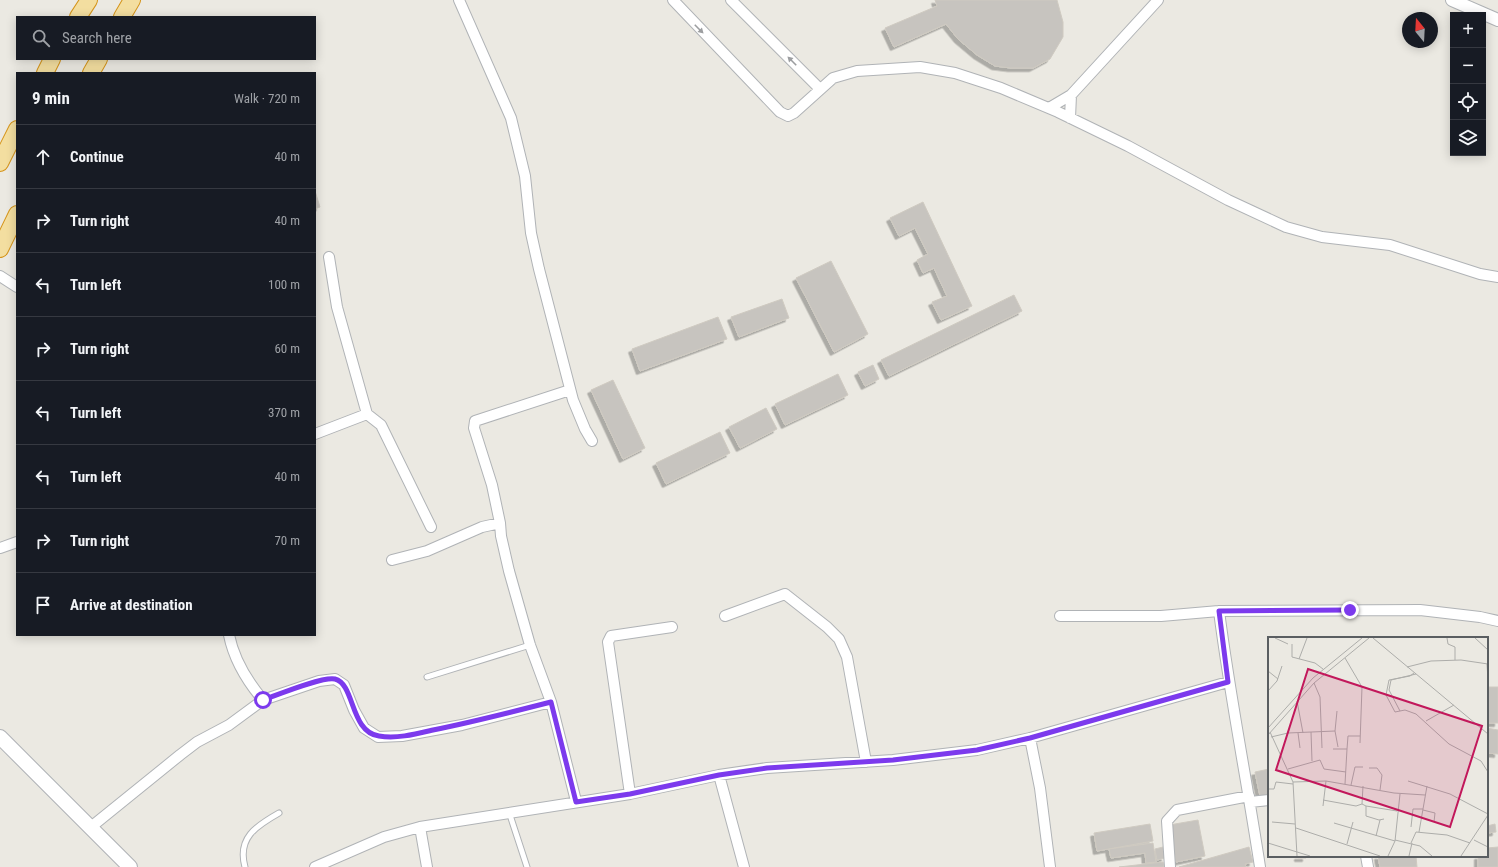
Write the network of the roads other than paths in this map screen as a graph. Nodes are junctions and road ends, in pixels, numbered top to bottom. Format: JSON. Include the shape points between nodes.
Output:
{"nodes":[{"id":1,"x":89,"y":0,"type":"edge"},
{"id":2,"x":132,"y":0,"type":"edge"},
{"id":3,"x":459,"y":0,"type":"edge"},
{"id":4,"x":672,"y":0,"type":"edge"},
{"id":5,"x":731,"y":0,"type":"edge"},
{"id":6,"x":1158,"y":0,"type":"edge"},
{"id":7,"x":1452,"y":0,"type":"edge"},
{"id":8,"x":79,"y":16,"type":"edge"},
{"id":9,"x":123,"y":16,"type":"edge"},
{"id":10,"x":1498,"y":20,"type":"edge"},
{"id":11,"x":52,"y":60,"type":"edge"},
{"id":12,"x":98,"y":60,"type":"edge"},
{"id":13,"x":46,"y":72,"type":"edge"},
{"id":14,"x":92,"y":72,"type":"edge"},
{"id":15,"x":820,"y":89,"type":"junction"},
{"id":16,"x":1071,"y":95,"type":"junction"},
{"id":17,"x":1049,"y":108,"type":"junction"},
{"id":18,"x":1070,"y":118,"type":"junction"},
{"id":19,"x":16,"y":131,"type":"edge"},
{"id":20,"x":0,"y":163,"type":"edge"},
{"id":21,"x":16,"y":216,"type":"edge"},
{"id":22,"x":0,"y":249,"type":"edge"},
{"id":23,"x":329,"y":256,"type":"dead end"},
{"id":24,"x":0,"y":276,"type":"edge"},
{"id":25,"x":1498,"y":277,"type":"edge"},
{"id":26,"x":16,"y":286,"type":"edge"},
{"id":27,"x":570,"y":390,"type":"junction"},
{"id":28,"x":367,"y":414,"type":"junction"},
{"id":29,"x":316,"y":434,"type":"edge"},
{"id":30,"x":592,"y":441,"type":"dead end"},
{"id":31,"x":500,"y":523,"type":"junction"},
{"id":32,"x":430,"y":527,"type":"dead end"},
{"id":33,"x":16,"y":542,"type":"edge"},
{"id":34,"x":0,"y":548,"type":"edge"},
{"id":35,"x":392,"y":560,"type":"dead end"},
{"id":36,"x":1219,"y":611,"type":"junction"},
{"id":37,"x":725,"y":616,"type":"dead end"},
{"id":38,"x":1060,"y":616,"type":"dead end"},
{"id":39,"x":1498,"y":621,"type":"edge"},
{"id":40,"x":672,"y":627,"type":"dead end"},
{"id":41,"x":229,"y":636,"type":"edge"},
{"id":42,"x":530,"y":645,"type":"junction"},
{"id":43,"x":427,"y":677,"type":"dead end"},
{"id":44,"x":1228,"y":682,"type":"junction"},
{"id":45,"x":263,"y":700,"type":"junction"},
{"id":46,"x":551,"y":702,"type":"junction"},
{"id":47,"x":0,"y":737,"type":"edge"},
{"id":48,"x":1030,"y":738,"type":"junction"},
{"id":49,"x":866,"y":762,"type":"junction"},
{"id":50,"x":719,"y":775,"type":"junction"},
{"id":51,"x":630,"y":794,"type":"junction"},
{"id":52,"x":1250,"y":799,"type":"junction"},
{"id":53,"x":1268,"y":800,"type":"edge"},
{"id":54,"x":576,"y":802,"type":"junction"},
{"id":55,"x":509,"y":812,"type":"junction"},
{"id":56,"x":279,"y":813,"type":"dead end"},
{"id":57,"x":91,"y":827,"type":"junction"},
{"id":58,"x":420,"y":827,"type":"junction"},
{"id":59,"x":1366,"y":857,"type":"edge"},
{"id":60,"x":130,"y":867,"type":"edge"},
{"id":61,"x":245,"y":867,"type":"edge"},
{"id":62,"x":316,"y":867,"type":"edge"},
{"id":63,"x":427,"y":867,"type":"edge"},
{"id":64,"x":526,"y":867,"type":"edge"},
{"id":65,"x":744,"y":867,"type":"edge"},
{"id":66,"x":1050,"y":867,"type":"edge"},
{"id":67,"x":1170,"y":867,"type":"edge"},
{"id":68,"x":1260,"y":867,"type":"edge"},
{"id":69,"x":1368,"y":867,"type":"edge"}],
"edges":[{"from":1,"to":8,"type":"highway"},
{"from":2,"to":9,"type":"highway"},
{"from":3,"to":27,"type":"street","via":[[511,118],[525,176],[531,233],[539,270]]},
{"from":4,"to":15,"type":"street","one_way":true,"via":[[780,112],[788,116],[794,113]]},
{"from":15,"to":5,"type":"street","one_way":true},
{"from":6,"to":16,"type":"street"},
{"from":7,"to":10,"type":"street"},
{"from":11,"to":13,"type":"highway"},
{"from":12,"to":14,"type":"highway"},
{"from":15,"to":17,"type":"street","via":[[833,78],[857,71],[920,67],[955,73]]},
{"from":16,"to":17,"type":"street"},
{"from":16,"to":18,"type":"street"},
{"from":17,"to":18,"type":"street"},
{"from":18,"to":25,"type":"street","via":[[1228,200],[1286,227],[1322,237],[1390,244],[1480,274]]},
{"from":19,"to":20,"type":"highway"},
{"from":21,"to":22,"type":"highway"},
{"from":23,"to":28,"type":"street","via":[[337,306]]},
{"from":24,"to":26,"type":"street"},
{"from":27,"to":30,"type":"street"},
{"from":27,"to":31,"type":"street","via":[[475,421],[474,428]]},
{"from":28,"to":29,"type":"street"},
{"from":28,"to":32,"type":"street","via":[[381,424]]},
{"from":31,"to":35,"type":"street","via":[[482,527],[427,551]]},
{"from":31,"to":42,"type":"street","via":[[509,571]]},
{"from":33,"to":34,"type":"street"},
{"from":36,"to":38,"type":"street","via":[[1161,616]]},
{"from":36,"to":39,"type":"street","via":[[1420,610]]},
{"from":36,"to":44,"type":"street"},
{"from":37,"to":49,"type":"street","via":[[785,594],[822,622],[839,639],[847,657]]},
{"from":40,"to":51,"type":"street","via":[[611,636],[608,642]]},
{"from":41,"to":45,"type":"street","via":[[238,663]]},
{"from":42,"to":43,"type":"lane"},
{"from":42,"to":46,"type":"street"},
{"from":44,"to":48,"type":"street"},
{"from":44,"to":52,"type":"street"},
{"from":45,"to":46,"type":"street","via":[[319,681],[335,679],[344,685],[364,728],[378,736],[402,736],[462,725]]},
{"from":45,"to":57,"type":"street","via":[[229,725],[186,751]]},
{"from":46,"to":54,"type":"street"},
{"from":47,"to":57,"type":"main road"},
{"from":48,"to":49,"type":"street","via":[[977,750]]},
{"from":48,"to":66,"type":"street","via":[[1040,788]]},
{"from":49,"to":50,"type":"street","via":[[767,768]]},
{"from":50,"to":51,"type":"street"},
{"from":50,"to":65,"type":"street"},
{"from":51,"to":54,"type":"street"},
{"from":52,"to":53,"type":"street"},
{"from":52,"to":67,"type":"street","via":[[1178,810],[1170,816],[1167,821]]},
{"from":52,"to":68,"type":"street"},
{"from":54,"to":55,"type":"street"},
{"from":55,"to":58,"type":"street"},
{"from":55,"to":64,"type":"lane"},
{"from":56,"to":61,"type":"lane","via":[[259,824],[247,837],[242,856]]},
{"from":57,"to":60,"type":"main road"},
{"from":58,"to":62,"type":"street","via":[[384,837]]},
{"from":58,"to":63,"type":"street"},
{"from":59,"to":69,"type":"street"}]}
